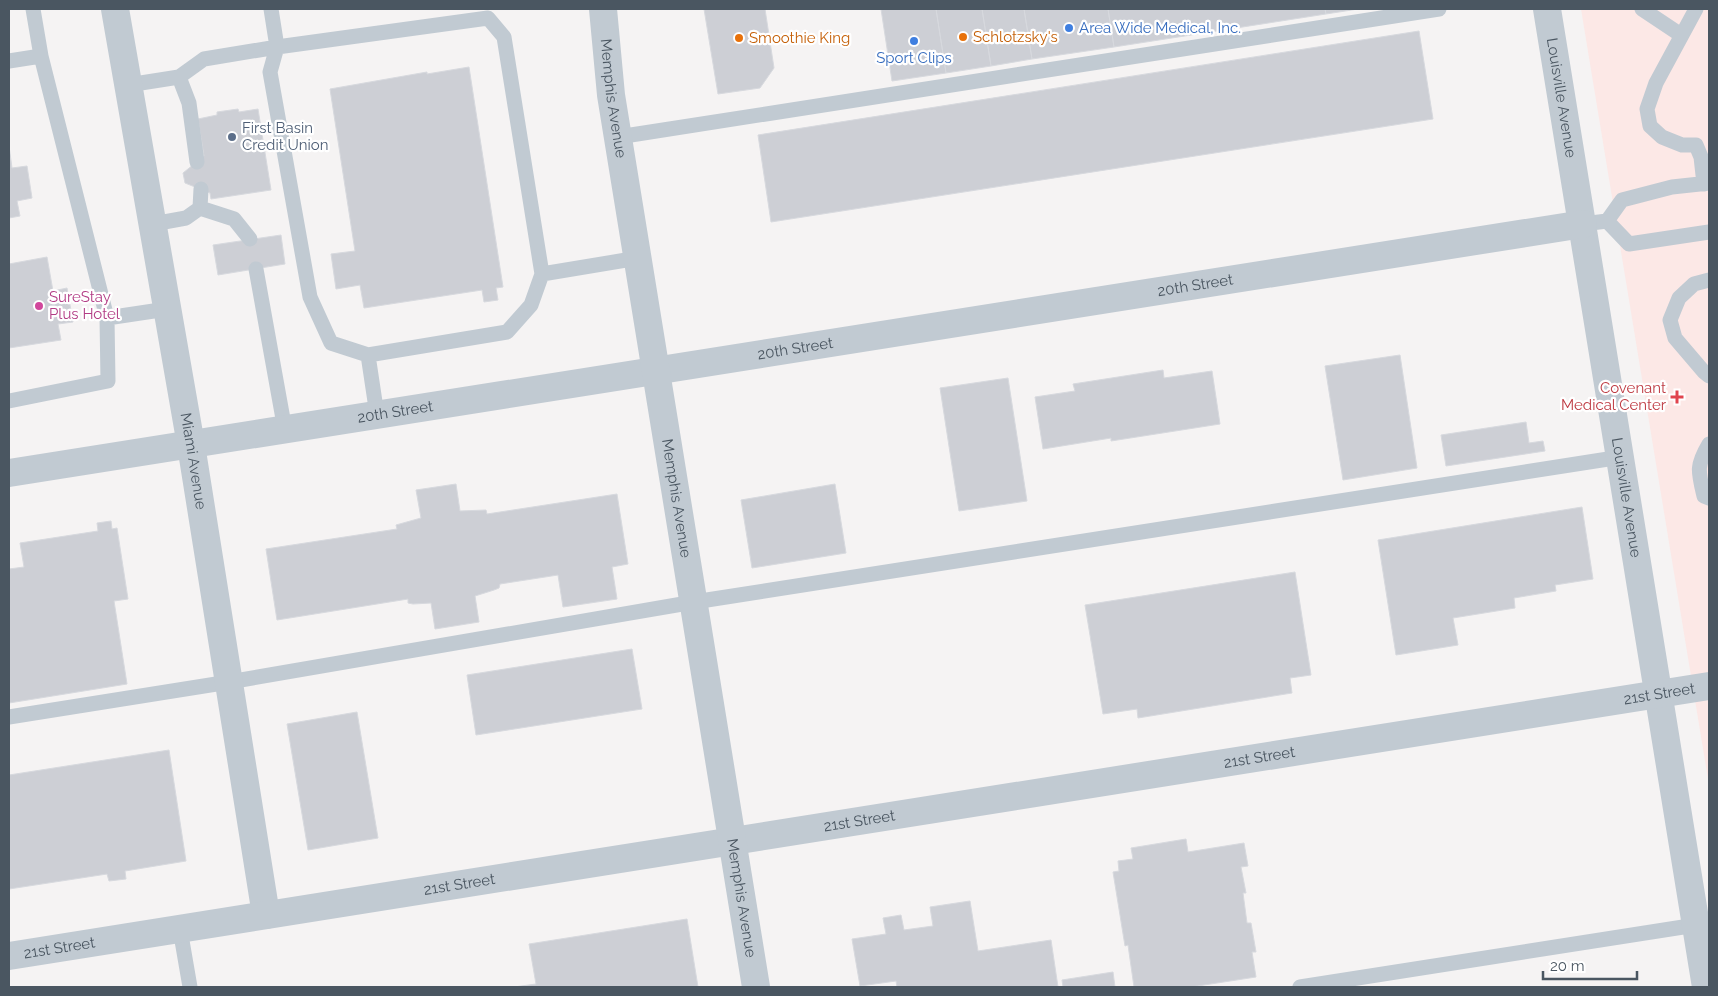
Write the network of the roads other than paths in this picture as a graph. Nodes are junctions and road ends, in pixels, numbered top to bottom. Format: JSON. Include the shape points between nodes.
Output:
{"nodes":[{"id":1,"x":32,"y":9,"type":"edge"},
{"id":2,"x":115,"y":9,"type":"edge"},
{"id":3,"x":271,"y":9,"type":"edge"},
{"id":4,"x":603,"y":9,"type":"edge"},
{"id":5,"x":1439,"y":9,"type":"edge"},
{"id":6,"x":1547,"y":9,"type":"edge"},
{"id":7,"x":1642,"y":9,"type":"edge"},
{"id":8,"x":1696,"y":9,"type":"edge"},
{"id":9,"x":1681,"y":35,"type":"junction"},
{"id":10,"x":277,"y":47,"type":"junction"},
{"id":11,"x":41,"y":56,"type":"junction"},
{"id":12,"x":9,"y":61,"type":"edge"},
{"id":13,"x":179,"y":77,"type":"junction"},
{"id":14,"x":128,"y":85,"type":"junction"},
{"id":15,"x":618,"y":137,"type":"junction"},
{"id":16,"x":1703,"y":142,"type":"edge"},
{"id":17,"x":197,"y":162,"type":"dead end"},
{"id":18,"x":1707,"y":184,"type":"edge"},
{"id":19,"x":201,"y":189,"type":"dead end"},
{"id":20,"x":200,"y":208,"type":"junction"},
{"id":21,"x":1595,"y":222,"type":"junction"},
{"id":22,"x":152,"y":224,"type":"junction"},
{"id":23,"x":1709,"y":232,"type":"edge"},
{"id":24,"x":250,"y":239,"type":"dead end"},
{"id":25,"x":638,"y":258,"type":"junction"},
{"id":26,"x":256,"y":269,"type":"dead end"},
{"id":27,"x":542,"y":274,"type":"junction"},
{"id":28,"x":1709,"y":280,"type":"edge"},
{"id":29,"x":167,"y":309,"type":"junction"},
{"id":30,"x":106,"y":318,"type":"junction"},
{"id":31,"x":368,"y":355,"type":"junction"},
{"id":32,"x":657,"y":371,"type":"junction"},
{"id":33,"x":1709,"y":376,"type":"edge"},
{"id":34,"x":9,"y":401,"type":"edge"},
{"id":35,"x":377,"y":415,"type":"junction"},
{"id":36,"x":285,"y":430,"type":"junction"},
{"id":37,"x":1709,"y":444,"type":"edge"},
{"id":38,"x":190,"y":445,"type":"junction"},
{"id":39,"x":1620,"y":457,"type":"junction"},
{"id":40,"x":9,"y":473,"type":"edge"},
{"id":41,"x":1709,"y":498,"type":"edge"},
{"id":42,"x":694,"y":602,"type":"junction"},
{"id":43,"x":228,"y":682,"type":"junction"},
{"id":44,"x":1709,"y":686,"type":"edge"},
{"id":45,"x":1659,"y":694,"type":"junction"},
{"id":46,"x":9,"y":717,"type":"edge"},
{"id":47,"x":732,"y":841,"type":"junction"},
{"id":48,"x":266,"y":915,"type":"junction"},
{"id":49,"x":1696,"y":924,"type":"junction"},
{"id":50,"x":180,"y":929,"type":"junction"},
{"id":51,"x":9,"y":956,"type":"edge"},
{"id":52,"x":190,"y":987,"type":"edge"},
{"id":53,"x":756,"y":987,"type":"edge"},
{"id":54,"x":1300,"y":987,"type":"edge"},
{"id":55,"x":1706,"y":987,"type":"edge"}],
"edges":[{"from":1,"to":11,"type":"lane"},
{"from":2,"to":14,"type":"street","name":"Miami Avenue"},
{"from":3,"to":10,"type":"lane"},
{"from":4,"to":15,"type":"street","name":"Memphis Avenue"},
{"from":5,"to":15,"type":"lane"},
{"from":6,"to":21,"type":"street","name":"Louisville Avenue"},
{"from":7,"to":9,"type":"lane"},
{"from":8,"to":9,"type":"lane"},
{"from":9,"to":16,"type":"lane","via":[[1656,83],[1647,109],[1650,126],[1662,137],[1682,145]]},
{"from":10,"to":13,"type":"lane","via":[[204,59]]},
{"from":10,"to":27,"type":"lane","via":[[488,18],[504,37]]},
{"from":10,"to":31,"type":"lane","via":[[270,72],[310,297],[331,343]]},
{"from":11,"to":12,"type":"lane"},
{"from":11,"to":30,"type":"lane"},
{"from":13,"to":14,"type":"lane"},
{"from":13,"to":17,"type":"lane","via":[[189,103]]},
{"from":14,"to":22,"type":"street","name":"Miami Avenue"},
{"from":15,"to":25,"type":"street","name":"Memphis Avenue"},
{"from":16,"to":18,"type":"lane","via":[[1701,157]]},
{"from":18,"to":21,"type":"lane","via":[[1672,187],[1622,200]]},
{"from":19,"to":20,"type":"lane"},
{"from":20,"to":22,"type":"lane","via":[[186,218]]},
{"from":20,"to":24,"type":"lane","via":[[234,219]]},
{"from":21,"to":23,"type":"lane","via":[[1629,244]]},
{"from":21,"to":32,"type":"street","name":"20th Street"},
{"from":21,"to":39,"type":"street","name":"Louisville Avenue"},
{"from":22,"to":29,"type":"street","name":"Miami Avenue"},
{"from":25,"to":27,"type":"lane"},
{"from":25,"to":32,"type":"street","name":"Memphis Avenue"},
{"from":26,"to":36,"type":"lane"},
{"from":27,"to":31,"type":"lane","via":[[531,305],[507,332]]},
{"from":28,"to":33,"type":"lane","via":[[1694,284],[1679,298],[1670,320],[1674,338]]},
{"from":29,"to":30,"type":"lane"},
{"from":29,"to":38,"type":"street","name":"Miami Avenue"},
{"from":30,"to":34,"type":"lane","via":[[108,381]]},
{"from":31,"to":35,"type":"lane"},
{"from":32,"to":35,"type":"street","name":"20th Street"},
{"from":32,"to":42,"type":"street","name":"Memphis Avenue"},
{"from":35,"to":36,"type":"street","name":"20th Street"},
{"from":36,"to":38,"type":"street","name":"20th Street"},
{"from":37,"to":41,"type":"lane","via":[[1700,459],[1699,474],[1704,496]]},
{"from":38,"to":40,"type":"street","name":"20th Street"},
{"from":38,"to":43,"type":"street","name":"Miami Avenue"},
{"from":39,"to":42,"type":"lane"},
{"from":39,"to":45,"type":"street","name":"Louisville Avenue"},
{"from":42,"to":43,"type":"lane"},
{"from":42,"to":47,"type":"street","name":"Memphis Avenue"},
{"from":43,"to":46,"type":"lane"},
{"from":43,"to":48,"type":"street","name":"Miami Avenue"},
{"from":44,"to":45,"type":"street","name":"21st Street"},
{"from":45,"to":47,"type":"street","name":"21st Street"},
{"from":45,"to":49,"type":"street","name":"Louisville Avenue"},
{"from":47,"to":48,"type":"street","name":"21st Street"},
{"from":47,"to":53,"type":"street","name":"Memphis Avenue"},
{"from":48,"to":50,"type":"street","name":"21st Street"},
{"from":49,"to":54,"type":"lane"},
{"from":49,"to":55,"type":"street","name":"Louisville Avenue"},
{"from":50,"to":51,"type":"street","name":"21st Street"},
{"from":50,"to":52,"type":"lane"}]}
